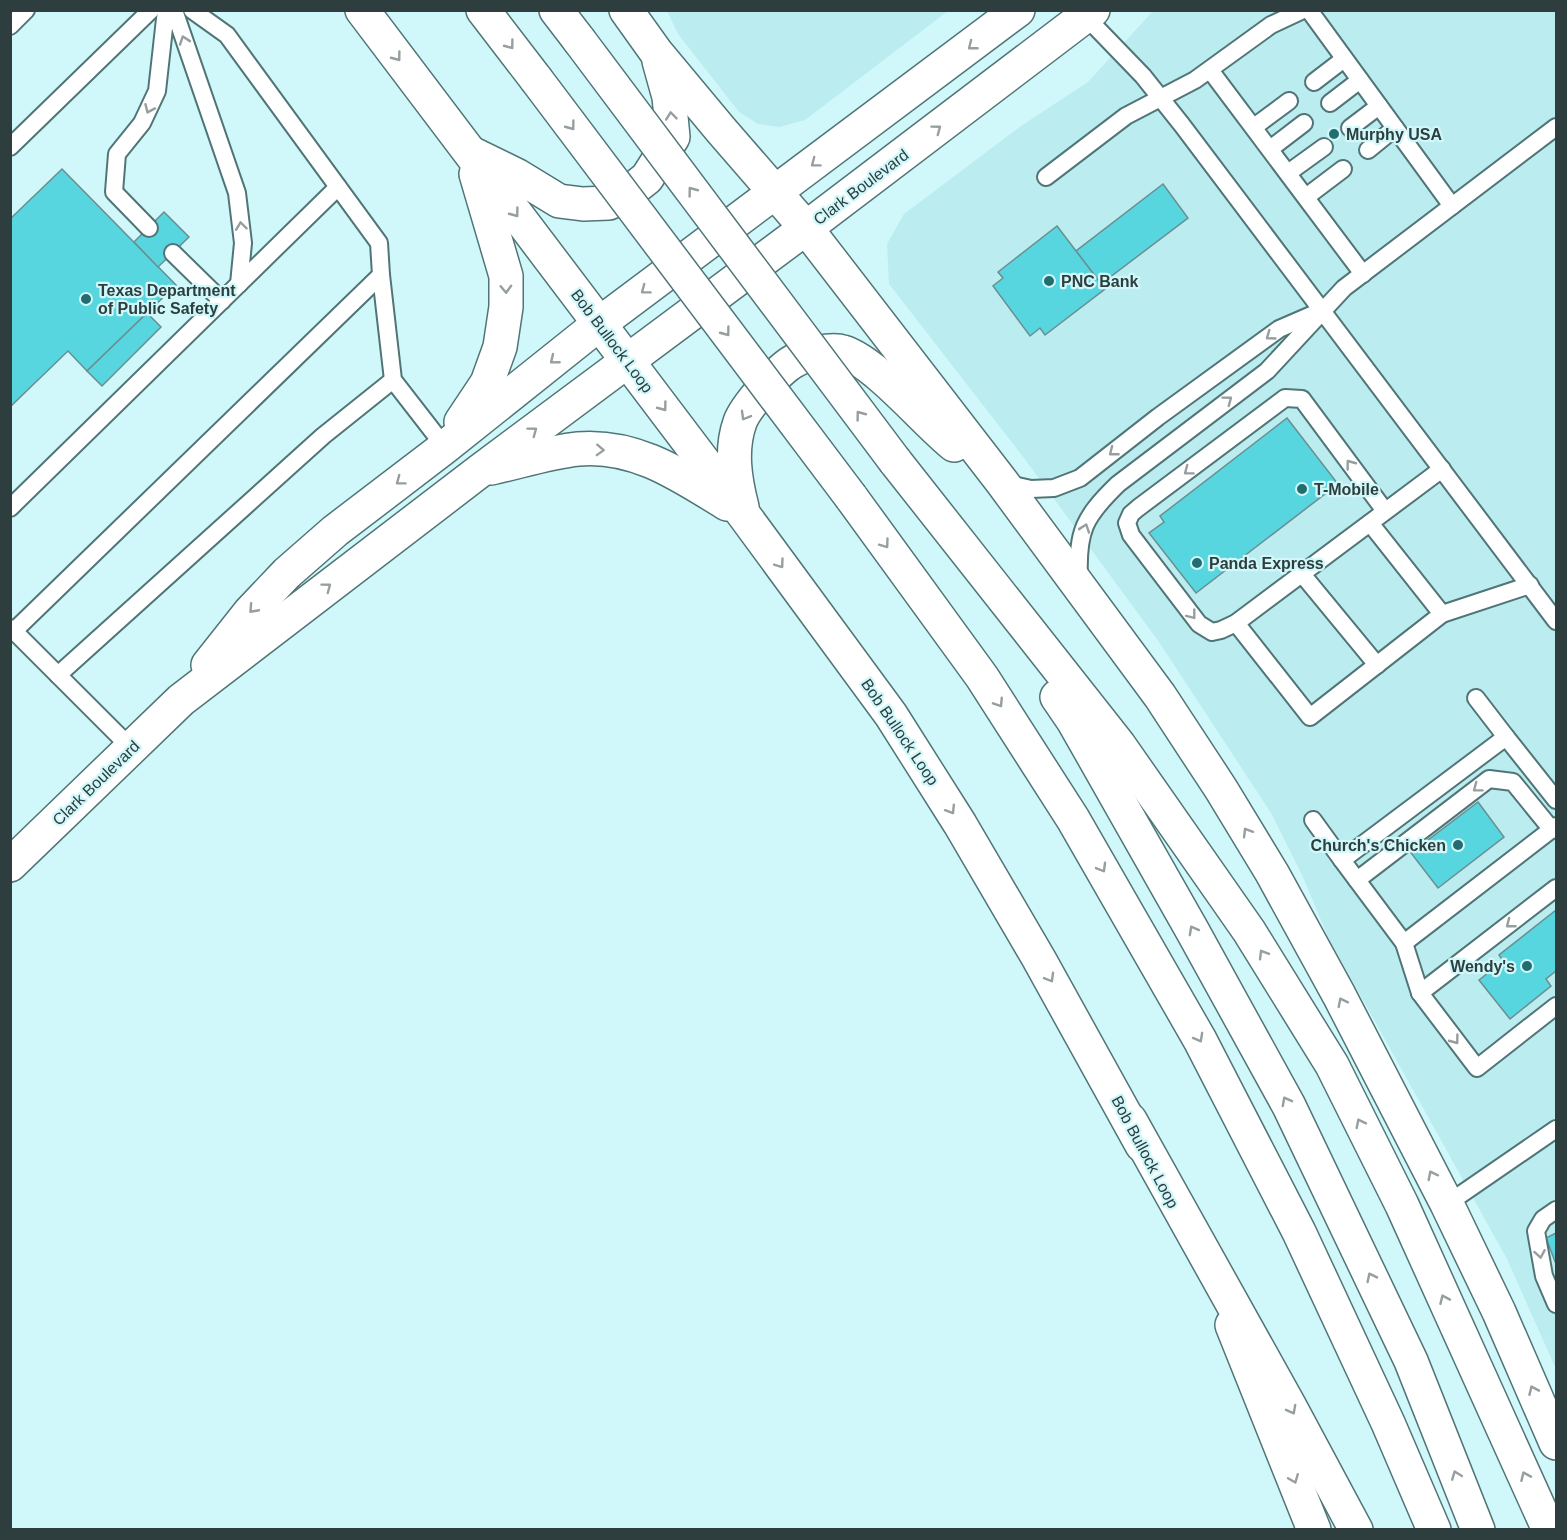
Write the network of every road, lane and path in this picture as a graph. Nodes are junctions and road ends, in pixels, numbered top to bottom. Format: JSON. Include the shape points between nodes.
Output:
{"nodes":[{"id":1,"x":26,"y":10,"type":"edge"},
{"id":2,"x":151,"y":10,"type":"edge"},
{"id":3,"x":166,"y":10,"type":"edge"},
{"id":4,"x":174,"y":10,"type":"edge"},
{"id":5,"x":192,"y":10,"type":"edge"},
{"id":6,"x":362,"y":10,"type":"edge"},
{"id":7,"x":483,"y":10,"type":"edge"},
{"id":8,"x":556,"y":10,"type":"edge"},
{"id":9,"x":626,"y":10,"type":"edge"},
{"id":10,"x":1018,"y":10,"type":"edge"},
{"id":11,"x":1303,"y":10,"type":"edge"},
{"id":12,"x":1309,"y":10,"type":"edge"},
{"id":13,"x":1089,"y":14,"type":"edge"},
{"id":14,"x":10,"y":26,"type":"edge"},
{"id":15,"x":656,"y":52,"type":"junction"},
{"id":16,"x":1344,"y":59,"type":"junction"},
{"id":17,"x":1210,"y":70,"type":"junction"},
{"id":18,"x":1360,"y":80,"type":"junction"},
{"id":19,"x":1314,"y":82,"type":"dead end"},
{"id":20,"x":1160,"y":97,"type":"junction"},
{"id":21,"x":1289,"y":101,"type":"dead end"},
{"id":22,"x":1330,"y":103,"type":"dead end"},
{"id":23,"x":1379,"y":106,"type":"junction"},
{"id":24,"x":1304,"y":123,"type":"dead end"},
{"id":25,"x":1254,"y":127,"type":"junction"},
{"id":26,"x":1350,"y":128,"type":"dead end"},
{"id":27,"x":1395,"y":128,"type":"junction"},
{"id":28,"x":1557,"y":128,"type":"edge"},
{"id":29,"x":10,"y":147,"type":"edge"},
{"id":30,"x":1324,"y":147,"type":"dead end"},
{"id":31,"x":1270,"y":149,"type":"junction"},
{"id":32,"x":1368,"y":150,"type":"dead end"},
{"id":33,"x":469,"y":152,"type":"junction"},
{"id":34,"x":1343,"y":170,"type":"dead end"},
{"id":35,"x":1288,"y":173,"type":"junction"},
{"id":36,"x":1046,"y":177,"type":"dead end"},
{"id":37,"x":338,"y":187,"type":"junction"},
{"id":38,"x":776,"y":192,"type":"junction"},
{"id":39,"x":1306,"y":197,"type":"junction"},
{"id":40,"x":1452,"y":206,"type":"junction"},
{"id":41,"x":148,"y":228,"type":"dead end"},
{"id":42,"x":806,"y":228,"type":"junction"},
{"id":43,"x":173,"y":253,"type":"dead end"},
{"id":44,"x":1363,"y":274,"type":"junction"},
{"id":45,"x":381,"y":275,"type":"junction"},
{"id":46,"x":239,"y":284,"type":"junction"},
{"id":47,"x":222,"y":301,"type":"junction"},
{"id":48,"x":1322,"y":310,"type":"junction"},
{"id":49,"x":599,"y":324,"type":"junction"},
{"id":50,"x":628,"y":361,"type":"junction"},
{"id":51,"x":393,"y":380,"type":"junction"},
{"id":52,"x":445,"y":447,"type":"junction"},
{"id":53,"x":895,"y":461,"type":"junction"},
{"id":54,"x":1442,"y":469,"type":"junction"},
{"id":55,"x":481,"y":470,"type":"junction"},
{"id":56,"x":1002,"y":482,"type":"junction"},
{"id":57,"x":10,"y":508,"type":"edge"},
{"id":58,"x":1384,"y":511,"type":"junction"},
{"id":59,"x":744,"y":515,"type":"junction"},
{"id":60,"x":1370,"y":523,"type":"junction"},
{"id":61,"x":1302,"y":574,"type":"junction"},
{"id":62,"x":1080,"y":585,"type":"junction"},
{"id":63,"x":1530,"y":585,"type":"junction"},
{"id":64,"x":1442,"y":614,"type":"junction"},
{"id":65,"x":1557,"y":621,"type":"edge"},
{"id":66,"x":1236,"y":623,"type":"junction"},
{"id":67,"x":12,"y":630,"type":"edge"},
{"id":68,"x":1377,"y":665,"type":"junction"},
{"id":69,"x":58,"y":675,"type":"junction"},
{"id":70,"x":1476,"y":698,"type":"dead end"},
{"id":71,"x":181,"y":699,"type":"junction"},
{"id":72,"x":1506,"y":737,"type":"junction"},
{"id":73,"x":131,"y":748,"type":"junction"},
{"id":74,"x":1557,"y":800,"type":"edge"},
{"id":75,"x":1313,"y":820,"type":"dead end"},
{"id":76,"x":1554,"y":828,"type":"edge"},
{"id":77,"x":1342,"y":860,"type":"junction"},
{"id":78,"x":10,"y":865,"type":"edge"},
{"id":79,"x":1357,"y":880,"type":"junction"},
{"id":80,"x":1557,"y":888,"type":"edge"},
{"id":81,"x":1404,"y":943,"type":"junction"},
{"id":82,"x":1420,"y":993,"type":"junction"},
{"id":83,"x":1557,"y":1006,"type":"edge"},
{"id":84,"x":1130,"y":1120,"type":"junction"},
{"id":85,"x":1557,"y":1129,"type":"edge"},
{"id":86,"x":1447,"y":1204,"type":"junction"},
{"id":87,"x":1557,"y":1210,"type":"edge"},
{"id":88,"x":1557,"y":1304,"type":"edge"},
{"id":89,"x":1557,"y":1443,"type":"edge"},
{"id":90,"x":1314,"y":1530,"type":"edge"},
{"id":91,"x":1356,"y":1530,"type":"edge"},
{"id":92,"x":1434,"y":1530,"type":"edge"},
{"id":93,"x":1478,"y":1530,"type":"edge"},
{"id":94,"x":1549,"y":1530,"type":"edge"}],
"edges":[{"from":1,"to":14,"type":"lane"},
{"from":2,"to":29,"type":"lane"},
{"from":3,"to":41,"type":"lane","one_way":true,"via":[[157,91],[142,123],[117,154],[114,192]]},
{"from":46,"to":4,"type":"lane","one_way":true,"via":[[243,243],[237,193]]},
{"from":5,"to":37,"type":"lane","via":[[226,35]]},
{"from":6,"to":33,"type":"main road","name":"Bob Bullock Loop","one_way":true},
{"from":7,"to":92,"type":"main road","one_way":true,"bridge":true,"via":[[850,497],[994,696],[1073,819],[1200,1040],[1299,1232]]},
{"from":53,"to":8,"type":"main road","one_way":true,"bridge":true},
{"from":9,"to":15,"type":"main road"},
{"from":10,"to":38,"type":"main road","one_way":true},
{"from":11,"to":17,"type":"lane","via":[[1271,25]]},
{"from":12,"to":16,"type":"lane"},
{"from":13,"to":20,"type":"lane"},
{"from":42,"to":13,"type":"main road","name":"Clark Boulevard","one_way":true},
{"from":33,"to":15,"type":"main road","one_way":true,"via":[[560,201],[609,203],[628,193],[647,178],[673,137],[669,97]]},
{"from":15,"to":38,"type":"main road"},
{"from":16,"to":18,"type":"lane"},
{"from":16,"to":19,"type":"lane"},
{"from":17,"to":20,"type":"lane"},
{"from":17,"to":25,"type":"lane"},
{"from":18,"to":22,"type":"lane"},
{"from":18,"to":23,"type":"lane"},
{"from":20,"to":36,"type":"lane","via":[[1126,116]]},
{"from":20,"to":48,"type":"lane"},
{"from":21,"to":25,"type":"lane"},
{"from":23,"to":26,"type":"lane"},
{"from":23,"to":27,"type":"lane"},
{"from":24,"to":31,"type":"lane"},
{"from":25,"to":31,"type":"lane"},
{"from":27,"to":32,"type":"lane"},
{"from":27,"to":40,"type":"lane"},
{"from":28,"to":40,"type":"lane"},
{"from":30,"to":35,"type":"lane"},
{"from":31,"to":35,"type":"lane"},
{"from":33,"to":49,"type":"main road","name":"Bob Bullock Loop","one_way":true},
{"from":33,"to":52,"type":"main road","one_way":true,"via":[[506,276],[506,307],[500,347],[487,383]]},
{"from":34,"to":39,"type":"lane"},
{"from":35,"to":39,"type":"lane"},
{"from":37,"to":45,"type":"lane","via":[[379,243]]},
{"from":37,"to":46,"type":"lane"},
{"from":38,"to":42,"type":"main road"},
{"from":38,"to":49,"type":"main road","one_way":true},
{"from":39,"to":44,"type":"lane"},
{"from":40,"to":44,"type":"lane"},
{"from":42,"to":50,"type":"main road","name":"Clark Boulevard"},
{"from":42,"to":56,"type":"main road"},
{"from":43,"to":47,"type":"lane"},
{"from":44,"to":48,"type":"lane"},
{"from":45,"to":51,"type":"lane"},
{"from":45,"to":67,"type":"lane"},
{"from":46,"to":47,"type":"lane"},
{"from":47,"to":57,"type":"lane"},
{"from":48,"to":54,"type":"lane"},
{"from":48,"to":56,"type":"lane","one_way":true,"via":[[1279,329],[1080,478],[1054,488],[1030,489]]},
{"from":62,"to":48,"type":"lane","one_way":true,"via":[[1078,553],[1084,524],[1098,504],[1118,484],[1267,371]]},
{"from":49,"to":50,"type":"main road","name":"Bob Bullock Loop"},
{"from":49,"to":52,"type":"main road","one_way":true},
{"from":55,"to":50,"type":"main road","name":"Clark Boulevard","one_way":true},
{"from":50,"to":59,"type":"main road","name":"Bob Bullock Loop","one_way":true},
{"from":51,"to":52,"type":"lane"},
{"from":51,"to":69,"type":"lane","via":[[323,436]]},
{"from":52,"to":71,"type":"main road","one_way":true,"via":[[287,573],[250,612]]},
{"from":93,"to":53,"type":"main road","one_way":true,"via":[[1412,1361],[1289,1106],[1074,722]]},
{"from":94,"to":53,"type":"main road","one_way":true,"via":[[1397,1195],[1332,1065],[1249,931],[1119,745]]},
{"from":54,"to":58,"type":"lane"},
{"from":54,"to":63,"type":"lane"},
{"from":55,"to":59,"type":"main road","one_way":true,"via":[[577,449],[608,449],[645,457]]},
{"from":71,"to":55,"type":"main road","name":"Clark Boulevard","one_way":true},
{"from":56,"to":59,"type":"main road","one_way":true,"via":[[940,434],[868,366],[842,351],[818,352],[794,361],[775,377],[741,421],[735,450],[735,483]]},
{"from":56,"to":62,"type":"main road"},
{"from":58,"to":60,"type":"lane"},
{"from":58,"to":66,"type":"lane","one_way":true,"via":[[1302,399],[1294,397],[1285,398],[1131,514],[1127,523],[1131,536],[1199,624],[1212,632]]},
{"from":59,"to":84,"type":"main road","name":"Bob Bullock Loop","one_way":true,"via":[[916,755],[960,824]]},
{"from":60,"to":61,"type":"lane"},
{"from":60,"to":64,"type":"lane"},
{"from":61,"to":66,"type":"lane"},
{"from":61,"to":68,"type":"lane"},
{"from":86,"to":62,"type":"main road","one_way":true,"via":[[1272,873],[1160,696]]},
{"from":63,"to":64,"type":"lane"},
{"from":63,"to":65,"type":"lane"},
{"from":64,"to":68,"type":"lane"},
{"from":66,"to":68,"type":"lane","via":[[1310,717]]},
{"from":67,"to":69,"type":"lane"},
{"from":69,"to":73,"type":"lane"},
{"from":70,"to":72,"type":"lane"},
{"from":71,"to":73,"type":"main road","name":"Clark Boulevard"},
{"from":72,"to":74,"type":"lane"},
{"from":72,"to":77,"type":"lane"},
{"from":73,"to":78,"type":"main road","name":"Clark Boulevard"},
{"from":75,"to":77,"type":"lane"},
{"from":76,"to":79,"type":"lane","one_way":true,"via":[[1513,782],[1489,779]]},
{"from":76,"to":81,"type":"lane"},
{"from":77,"to":79,"type":"lane"},
{"from":79,"to":81,"type":"lane"},
{"from":80,"to":82,"type":"lane","one_way":true},
{"from":81,"to":82,"type":"lane"},
{"from":82,"to":83,"type":"lane","one_way":true,"via":[[1477,1068]]},
{"from":84,"to":90,"type":"main road","name":"Bob Bullock Loop","one_way":true,"via":[[1225,1306]]},
{"from":84,"to":91,"type":"main road","one_way":true},
{"from":85,"to":86,"type":"lane"},
{"from":89,"to":86,"type":"main road","one_way":true},
{"from":87,"to":88,"type":"lane","one_way":true,"via":[[1543,1219],[1536,1231],[1544,1276]]}]}
